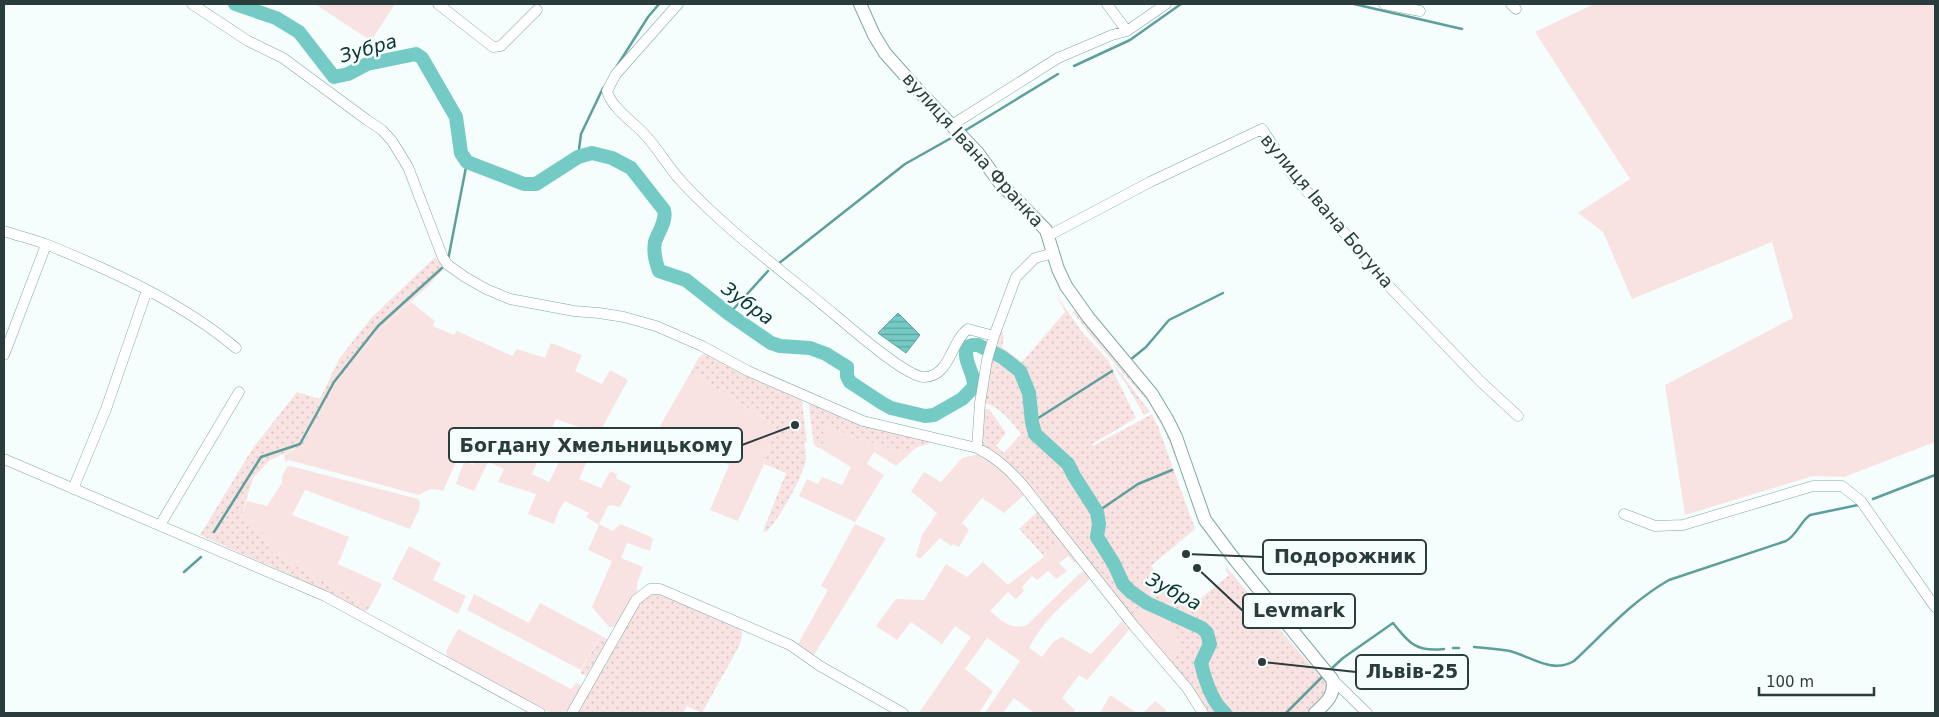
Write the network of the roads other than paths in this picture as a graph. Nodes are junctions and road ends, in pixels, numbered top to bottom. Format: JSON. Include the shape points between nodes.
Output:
{"nodes":[{"id":1,"x":192,"y":4,"type":"edge"},
{"id":2,"x":438,"y":4,"type":"edge"},
{"id":3,"x":678,"y":4,"type":"edge"},
{"id":4,"x":860,"y":4,"type":"edge"},
{"id":5,"x":1107,"y":4,"type":"edge"},
{"id":6,"x":1166,"y":4,"type":"edge"},
{"id":7,"x":1384,"y":4,"type":"edge"},
{"id":8,"x":537,"y":10,"type":"dead end"},
{"id":9,"x":1420,"y":11,"type":"dead end"},
{"id":10,"x":1127,"y":31,"type":"junction"},
{"id":11,"x":952,"y":126,"type":"junction"},
{"id":12,"x":4,"y":231,"type":"edge"},
{"id":13,"x":1048,"y":236,"type":"junction"},
{"id":14,"x":46,"y":244,"type":"junction"},
{"id":15,"x":1054,"y":253,"type":"junction"},
{"id":16,"x":147,"y":290,"type":"junction"},
{"id":17,"x":992,"y":340,"type":"junction"},
{"id":18,"x":236,"y":348,"type":"dead end"},
{"id":19,"x":4,"y":355,"type":"edge"},
{"id":20,"x":239,"y":392,"type":"dead end"},
{"id":21,"x":1518,"y":416,"type":"dead end"},
{"id":22,"x":977,"y":448,"type":"junction"},
{"id":23,"x":4,"y":459,"type":"edge"},
{"id":24,"x":73,"y":489,"type":"junction"},
{"id":25,"x":1624,"y":514,"type":"dead end"},
{"id":26,"x":160,"y":525,"type":"junction"},
{"id":27,"x":1935,"y":607,"type":"edge"},
{"id":28,"x":1332,"y":679,"type":"junction"},
{"id":29,"x":540,"y":713,"type":"edge"},
{"id":30,"x":572,"y":713,"type":"edge"},
{"id":31,"x":903,"y":713,"type":"edge"},
{"id":32,"x":1203,"y":713,"type":"edge"},
{"id":33,"x":1315,"y":713,"type":"edge"},
{"id":34,"x":1367,"y":713,"type":"edge"}],
"edges":[{"from":1,"to":22,"type":"street","via":[[248,41],[283,58],[382,130],[408,167],[443,258],[448,265],[486,289],[510,299],[624,317],[656,326],[748,371],[863,421]]},
{"from":2,"to":8,"type":"street","via":[[493,47],[501,46]]},
{"from":3,"to":17,"type":"street","via":[[616,74],[608,94],[612,102],[648,137],[675,175],[778,269],[871,345],[911,372],[921,377],[934,375],[948,360],[958,338],[968,329]]},
{"from":4,"to":11,"type":"main road","name":"вулиця Івана Франка","via":[[885,53]]},
{"from":5,"to":10,"type":"street"},
{"from":6,"to":10,"type":"street"},
{"from":7,"to":9,"type":"street"},
{"from":10,"to":11,"type":"street","via":[[1058,58]]},
{"from":11,"to":13,"type":"main road","name":"вулиця Івана Франка"},
{"from":12,"to":14,"type":"street"},
{"from":13,"to":15,"type":"main road","name":"вулиця Івана Франка"},
{"from":13,"to":21,"type":"street","name":"вулиця Івана Богуна","via":[[1150,182],[1262,130],[1294,177],[1385,282]]},
{"from":14,"to":16,"type":"street"},
{"from":14,"to":19,"type":"street"},
{"from":15,"to":17,"type":"street","via":[[1035,258],[1016,277]]},
{"from":15,"to":28,"type":"main road","name":"вулиця Івана Франка","via":[[1062,279],[1078,305],[1164,413],[1208,526]]},
{"from":16,"to":18,"type":"street","via":[[187,312]]},
{"from":16,"to":24,"type":"street","via":[[106,409]]},
{"from":17,"to":22,"type":"street","via":[[980,403]]},
{"from":20,"to":26,"type":"street"},
{"from":22,"to":32,"type":"street","via":[[992,456],[1021,482],[1187,688]]},
{"from":23,"to":24,"type":"street"},
{"from":24,"to":26,"type":"street"},
{"from":25,"to":27,"type":"street","via":[[1654,526],[1683,525],[1813,486],[1842,486],[1861,501]]},
{"from":26,"to":29,"type":"street","via":[[325,596]]},
{"from":28,"to":33,"type":"main road","via":[[1333,694]]},
{"from":28,"to":34,"type":"street","name":"вулиця Івана Франка"},
{"from":30,"to":31,"type":"street","via":[[636,600],[650,589],[660,589],[790,645],[820,666]]}]}
